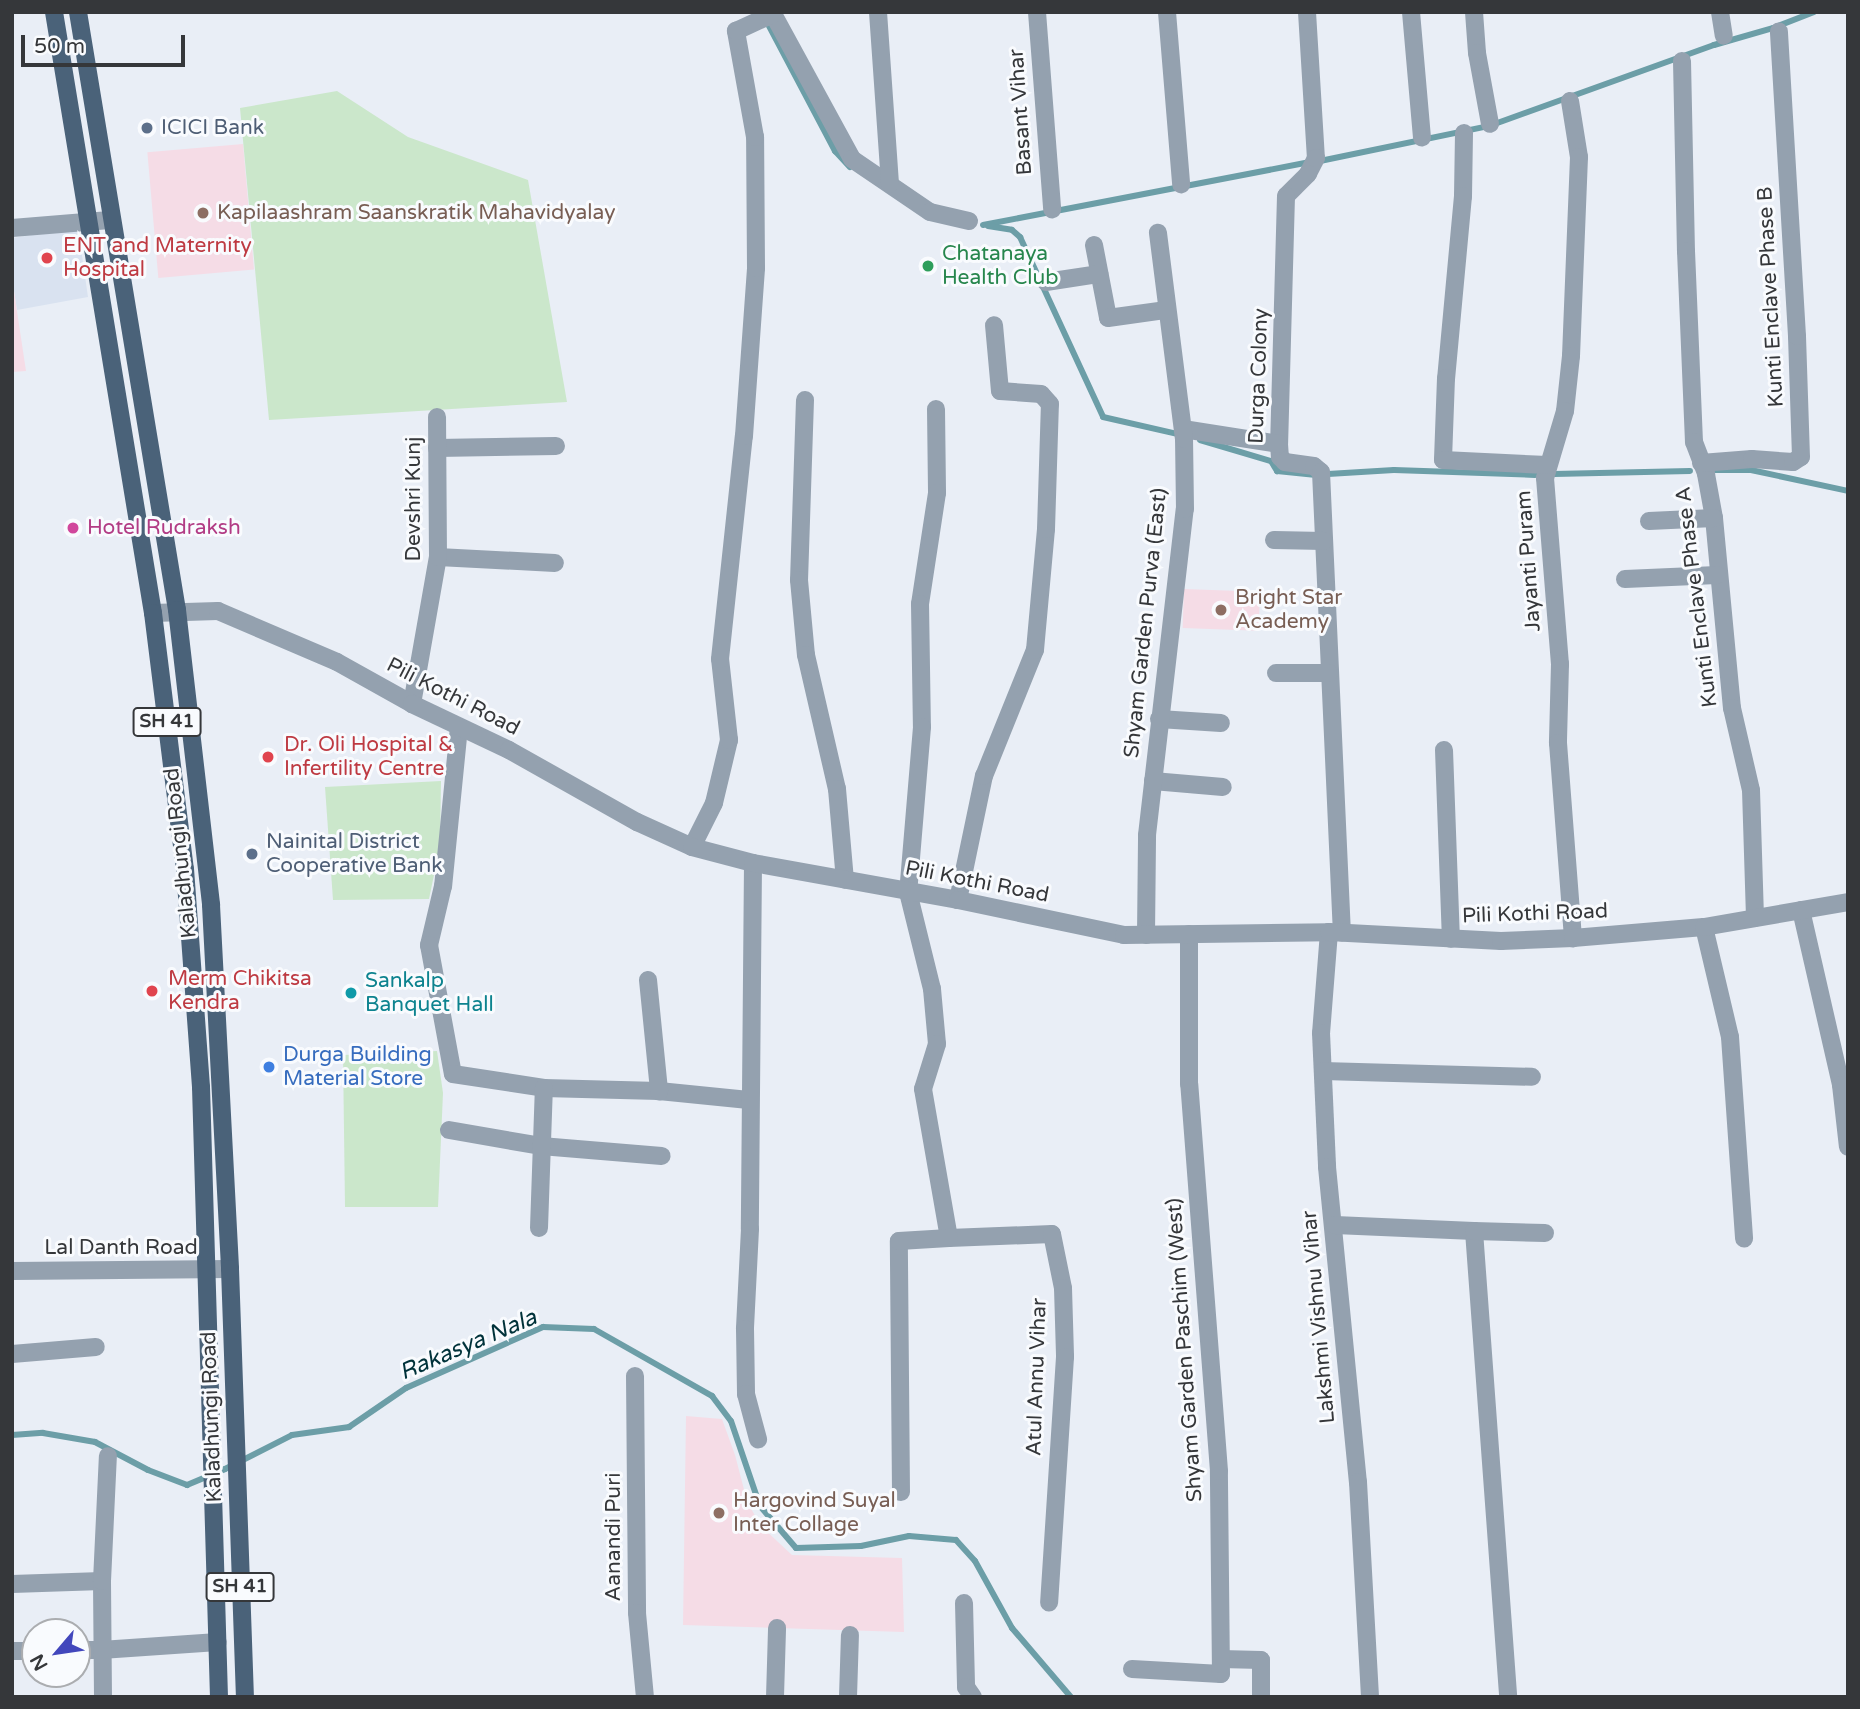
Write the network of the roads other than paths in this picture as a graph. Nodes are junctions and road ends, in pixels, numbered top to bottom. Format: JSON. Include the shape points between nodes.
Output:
{"nodes":[{"id":1,"x":54,"y":12,"type":"edge"},
{"id":2,"x":78,"y":12,"type":"edge"},
{"id":3,"x":878,"y":12,"type":"edge"},
{"id":4,"x":1037,"y":12,"type":"edge"},
{"id":5,"x":1167,"y":12,"type":"edge"},
{"id":6,"x":1307,"y":12,"type":"edge"},
{"id":7,"x":1411,"y":12,"type":"edge"},
{"id":8,"x":1474,"y":12,"type":"edge"},
{"id":9,"x":1720,"y":12,"type":"edge"},
{"id":10,"x":772,"y":13,"type":"edge"},
{"id":11,"x":1779,"y":32,"type":"dead end"},
{"id":12,"x":1724,"y":36,"type":"dead end"},
{"id":13,"x":1682,"y":61,"type":"dead end"},
{"id":14,"x":1570,"y":100,"type":"dead end"},
{"id":15,"x":1490,"y":124,"type":"dead end"},
{"id":16,"x":1464,"y":133,"type":"dead end"},
{"id":17,"x":1422,"y":138,"type":"dead end"},
{"id":18,"x":890,"y":184,"type":"junction"},
{"id":19,"x":1181,"y":184,"type":"dead end"},
{"id":20,"x":1052,"y":209,"type":"dead end"},
{"id":21,"x":110,"y":220,"type":"junction"},
{"id":22,"x":969,"y":221,"type":"dead end"},
{"id":23,"x":87,"y":222,"type":"junction"},
{"id":24,"x":12,"y":228,"type":"edge"},
{"id":25,"x":1158,"y":233,"type":"dead end"},
{"id":26,"x":1094,"y":245,"type":"dead end"},
{"id":27,"x":1099,"y":274,"type":"junction"},
{"id":28,"x":1046,"y":282,"type":"dead end"},
{"id":29,"x":1166,"y":310,"type":"junction"},
{"id":30,"x":994,"y":325,"type":"dead end"},
{"id":31,"x":805,"y":400,"type":"dead end"},
{"id":32,"x":936,"y":409,"type":"dead end"},
{"id":33,"x":437,"y":417,"type":"dead end"},
{"id":34,"x":1183,"y":429,"type":"junction"},
{"id":35,"x":1279,"y":444,"type":"junction"},
{"id":36,"x":556,"y":446,"type":"dead end"},
{"id":37,"x":437,"y":448,"type":"junction"},
{"id":38,"x":1701,"y":463,"type":"junction"},
{"id":39,"x":1547,"y":465,"type":"junction"},
{"id":40,"x":1714,"y":517,"type":"junction"},
{"id":41,"x":1649,"y":521,"type":"dead end"},
{"id":42,"x":1274,"y":540,"type":"dead end"},
{"id":43,"x":1324,"y":541,"type":"junction"},
{"id":44,"x":438,"y":556,"type":"junction"},
{"id":45,"x":555,"y":564,"type":"dead end"},
{"id":46,"x":1717,"y":575,"type":"junction"},
{"id":47,"x":1625,"y":579,"type":"dead end"},
{"id":48,"x":177,"y":611,"type":"junction"},
{"id":49,"x":153,"y":613,"type":"junction"},
{"id":50,"x":1276,"y":673,"type":"dead end"},
{"id":51,"x":1329,"y":673,"type":"junction"},
{"id":52,"x":412,"y":704,"type":"junction"},
{"id":53,"x":1158,"y":719,"type":"junction"},
{"id":54,"x":1221,"y":723,"type":"dead end"},
{"id":55,"x":459,"y":727,"type":"junction"},
{"id":56,"x":1444,"y":750,"type":"dead end"},
{"id":57,"x":1153,"y":781,"type":"junction"},
{"id":58,"x":1223,"y":787,"type":"dead end"},
{"id":59,"x":692,"y":847,"type":"junction"},
{"id":60,"x":753,"y":863,"type":"junction"},
{"id":61,"x":845,"y":880,"type":"junction"},
{"id":62,"x":908,"y":892,"type":"junction"},
{"id":63,"x":958,"y":901,"type":"junction"},
{"id":64,"x":1848,"y":902,"type":"edge"},
{"id":65,"x":1801,"y":910,"type":"junction"},
{"id":66,"x":1755,"y":918,"type":"junction"},
{"id":67,"x":1704,"y":927,"type":"junction"},
{"id":68,"x":1189,"y":933,"type":"junction"},
{"id":69,"x":1335,"y":933,"type":"junction"},
{"id":70,"x":1146,"y":935,"type":"junction"},
{"id":71,"x":1573,"y":938,"type":"junction"},
{"id":72,"x":1451,"y":939,"type":"junction"},
{"id":73,"x":648,"y":980,"type":"dead end"},
{"id":74,"x":1323,"y":1071,"type":"junction"},
{"id":75,"x":1532,"y":1077,"type":"dead end"},
{"id":76,"x":544,"y":1087,"type":"junction"},
{"id":77,"x":659,"y":1091,"type":"junction"},
{"id":78,"x":749,"y":1100,"type":"junction"},
{"id":79,"x":449,"y":1130,"type":"dead end"},
{"id":80,"x":541,"y":1146,"type":"junction"},
{"id":81,"x":1848,"y":1147,"type":"edge"},
{"id":82,"x":662,"y":1156,"type":"dead end"},
{"id":83,"x":1335,"y":1225,"type":"junction"},
{"id":84,"x":539,"y":1228,"type":"dead end"},
{"id":85,"x":1474,"y":1231,"type":"junction"},
{"id":86,"x":1545,"y":1233,"type":"dead end"},
{"id":87,"x":949,"y":1238,"type":"junction"},
{"id":88,"x":1744,"y":1239,"type":"dead end"},
{"id":89,"x":230,"y":1269,"type":"junction"},
{"id":90,"x":207,"y":1270,"type":"junction"},
{"id":91,"x":12,"y":1271,"type":"edge"},
{"id":92,"x":96,"y":1347,"type":"dead end"},
{"id":93,"x":12,"y":1354,"type":"edge"},
{"id":94,"x":635,"y":1376,"type":"dead end"},
{"id":95,"x":758,"y":1439,"type":"dead end"},
{"id":96,"x":107,"y":1455,"type":"dead end"},
{"id":97,"x":901,"y":1492,"type":"dead end"},
{"id":98,"x":102,"y":1581,"type":"junction"},
{"id":99,"x":12,"y":1584,"type":"edge"},
{"id":100,"x":1049,"y":1602,"type":"dead end"},
{"id":101,"x":964,"y":1603,"type":"dead end"},
{"id":102,"x":777,"y":1628,"type":"dead end"},
{"id":103,"x":849,"y":1635,"type":"dead end"},
{"id":104,"x":218,"y":1642,"type":"junction"},
{"id":105,"x":91,"y":1650,"type":"edge"},
{"id":106,"x":101,"y":1650,"type":"junction"},
{"id":107,"x":1221,"y":1659,"type":"junction"},
{"id":108,"x":1132,"y":1670,"type":"dead end"},
{"id":109,"x":103,"y":1697,"type":"edge"},
{"id":110,"x":219,"y":1697,"type":"edge"},
{"id":111,"x":245,"y":1697,"type":"edge"},
{"id":112,"x":645,"y":1697,"type":"edge"},
{"id":113,"x":775,"y":1697,"type":"edge"},
{"id":114,"x":848,"y":1697,"type":"edge"},
{"id":115,"x":973,"y":1697,"type":"edge"},
{"id":116,"x":1261,"y":1697,"type":"edge"},
{"id":117,"x":1370,"y":1697,"type":"edge"},
{"id":118,"x":1508,"y":1697,"type":"edge"}],
"edges":[{"from":1,"to":23,"type":"main road","name":"Kaladhungi Road","number":"SH 41"},
{"from":2,"to":21,"type":"main road","name":"Kaladhungi Road","number":"SH 41"},
{"from":3,"to":18,"type":"street"},
{"from":4,"to":20,"type":"street","name":"Basant Vihar"},
{"from":5,"to":19,"type":"street"},
{"from":6,"to":35,"type":"street","name":"Durga Colony","via":[[1316,158],[1308,174],[1286,196]]},
{"from":7,"to":17,"type":"street"},
{"from":8,"to":15,"type":"street"},
{"from":9,"to":12,"type":"street"},
{"from":10,"to":18,"type":"street","via":[[852,159]]},
{"from":10,"to":59,"type":"street","via":[[736,31],[755,137],[756,268],[720,659],[729,740],[714,803]]},
{"from":11,"to":38,"type":"street","name":"Kunti Enclave Phase B","via":[[1801,457],[1793,462]]},
{"from":13,"to":38,"type":"street","name":"Kunti Enclave Phase A","via":[[1694,442]]},
{"from":14,"to":39,"type":"street","name":"Jayanti Puram","via":[[1579,157],[1571,356],[1565,411]]},
{"from":16,"to":39,"type":"street","via":[[1443,460]]},
{"from":18,"to":22,"type":"street","via":[[930,212]]},
{"from":21,"to":23,"type":"street"},
{"from":21,"to":48,"type":"main road","name":"Kaladhungi Road","number":"SH 41"},
{"from":23,"to":24,"type":"street"},
{"from":23,"to":49,"type":"main road","name":"Kaladhungi Road","number":"SH 41"},
{"from":25,"to":29,"type":"street","name":"Shyam Garden Purva (East)"},
{"from":26,"to":27,"type":"street"},
{"from":27,"to":28,"type":"street"},
{"from":27,"to":29,"type":"street","via":[[1108,318]]},
{"from":29,"to":34,"type":"street","name":"Shyam Garden Purva (East)"},
{"from":30,"to":63,"type":"street","via":[[1000,391],[1041,394],[1049,404],[1046,529],[1035,650],[984,776]]},
{"from":31,"to":61,"type":"street","via":[[799,580],[806,655],[837,789]]},
{"from":32,"to":62,"type":"street","via":[[937,493],[920,604],[922,727]]},
{"from":33,"to":37,"type":"street","name":"Devshri Kunj"},
{"from":34,"to":35,"type":"street"},
{"from":34,"to":53,"type":"street","name":"Shyam Garden Purva (East)","via":[[1185,509]]},
{"from":35,"to":43,"type":"street","name":"Durga Colony","via":[[1285,462],[1314,466],[1321,472]]},
{"from":36,"to":37,"type":"street"},
{"from":37,"to":44,"type":"street","name":"Devshri Kunj"},
{"from":38,"to":40,"type":"street","name":"Kunti Enclave Phase A"},
{"from":39,"to":71,"type":"street","name":"Jayanti Puram","via":[[1560,664],[1558,743]]},
{"from":40,"to":41,"type":"street"},
{"from":40,"to":46,"type":"street","name":"Kunti Enclave Phase A"},
{"from":42,"to":43,"type":"street"},
{"from":43,"to":51,"type":"street","name":"Durga Colony"},
{"from":44,"to":45,"type":"street"},
{"from":44,"to":52,"type":"street","name":"Devshri Kunj"},
{"from":46,"to":47,"type":"street"},
{"from":46,"to":66,"type":"street","name":"Kunti Enclave Phase A","via":[[1732,708],[1751,790]]},
{"from":48,"to":49,"type":"street","name":"Pili Kothi Road"},
{"from":48,"to":52,"type":"street","name":"Pili Kothi Road","via":[[218,611],[337,662]]},
{"from":48,"to":89,"type":"main road","name":"Kaladhungi Road","number":"SH 41","via":[[211,905]]},
{"from":49,"to":90,"type":"main road","name":"Kaladhungi Road","number":"SH 41","via":[[185,869],[201,1087]]},
{"from":50,"to":51,"type":"street"},
{"from":51,"to":69,"type":"street","name":"Durga Colony"},
{"from":52,"to":55,"type":"street","name":"Pili Kothi Road"},
{"from":53,"to":54,"type":"street"},
{"from":53,"to":57,"type":"street","name":"Shyam Garden Purva (East)"},
{"from":55,"to":59,"type":"street","name":"Pili Kothi Road"},
{"from":55,"to":76,"type":"street","via":[[443,886],[429,945],[453,1074]]},
{"from":56,"to":72,"type":"street"},
{"from":57,"to":58,"type":"street"},
{"from":57,"to":70,"type":"street","name":"Shyam Garden Purva (East)","via":[[1147,835]]},
{"from":59,"to":60,"type":"street","name":"Pili Kothi Road"},
{"from":60,"to":61,"type":"street","name":"Pili Kothi Road"},
{"from":60,"to":78,"type":"street"},
{"from":61,"to":62,"type":"street","name":"Pili Kothi Road"},
{"from":62,"to":63,"type":"street","name":"Pili Kothi Road"},
{"from":62,"to":87,"type":"street","via":[[932,989],[937,1044],[922,1089]]},
{"from":63,"to":70,"type":"street","name":"Pili Kothi Road","via":[[1124,935]]},
{"from":64,"to":65,"type":"street","name":"Pili Kothi Road"},
{"from":65,"to":66,"type":"street","name":"Pili Kothi Road"},
{"from":65,"to":81,"type":"street","via":[[1840,1086]]},
{"from":66,"to":67,"type":"street","name":"Pili Kothi Road"},
{"from":67,"to":71,"type":"street","name":"Pili Kothi Road"},
{"from":67,"to":88,"type":"street","via":[[1730,1037]]},
{"from":68,"to":69,"type":"street","name":"Pili Kothi Road"},
{"from":68,"to":70,"type":"street","name":"Pili Kothi Road"},
{"from":68,"to":107,"type":"street","name":"Shyam Garden Paschim (West)","via":[[1189,1084],[1219,1471]]},
{"from":69,"to":72,"type":"street","name":"Pili Kothi Road"},
{"from":69,"to":74,"type":"street","name":"Lakshmi Vishnu Vihar","via":[[1321,1033]]},
{"from":71,"to":72,"type":"street","name":"Pili Kothi Road"},
{"from":73,"to":77,"type":"street"},
{"from":74,"to":75,"type":"street"},
{"from":74,"to":83,"type":"street","name":"Lakshmi Vishnu Vihar"},
{"from":76,"to":77,"type":"street"},
{"from":76,"to":80,"type":"street"},
{"from":77,"to":78,"type":"street"},
{"from":78,"to":95,"type":"street","via":[[746,1394]]},
{"from":79,"to":80,"type":"street"},
{"from":80,"to":82,"type":"street"},
{"from":80,"to":84,"type":"street"},
{"from":83,"to":85,"type":"street"},
{"from":83,"to":117,"type":"street","name":"Lakshmi Vishnu Vihar","via":[[1358,1482]]},
{"from":85,"to":86,"type":"street"},
{"from":85,"to":118,"type":"street"},
{"from":87,"to":97,"type":"street","via":[[899,1241]]},
{"from":87,"to":100,"type":"street","name":"Atul Annu Vihar","via":[[1052,1234],[1063,1288],[1065,1357]]},
{"from":89,"to":90,"type":"street","name":"Lal Danth Road"},
{"from":89,"to":111,"type":"main road","name":"Kaladhungi Road","number":"SH 41"},
{"from":90,"to":91,"type":"street","name":"Lal Danth Road"},
{"from":90,"to":104,"type":"main road","name":"Kaladhungi Road","number":"SH 41"},
{"from":92,"to":93,"type":"street"},
{"from":94,"to":112,"type":"street","name":"Aanandi Puri","via":[[637,1613]]},
{"from":96,"to":98,"type":"street"},
{"from":98,"to":99,"type":"street"},
{"from":98,"to":106,"type":"street"},
{"from":101,"to":115,"type":"street","via":[[966,1687]]},
{"from":102,"to":113,"type":"street"},
{"from":103,"to":114,"type":"street"},
{"from":104,"to":106,"type":"street"},
{"from":104,"to":110,"type":"main road","name":"Kaladhungi Road","number":"SH 41"},
{"from":105,"to":106,"type":"street"},
{"from":106,"to":109,"type":"street"},
{"from":107,"to":108,"type":"street","via":[[1221,1674]]},
{"from":107,"to":116,"type":"street","via":[[1261,1660]]}]}
